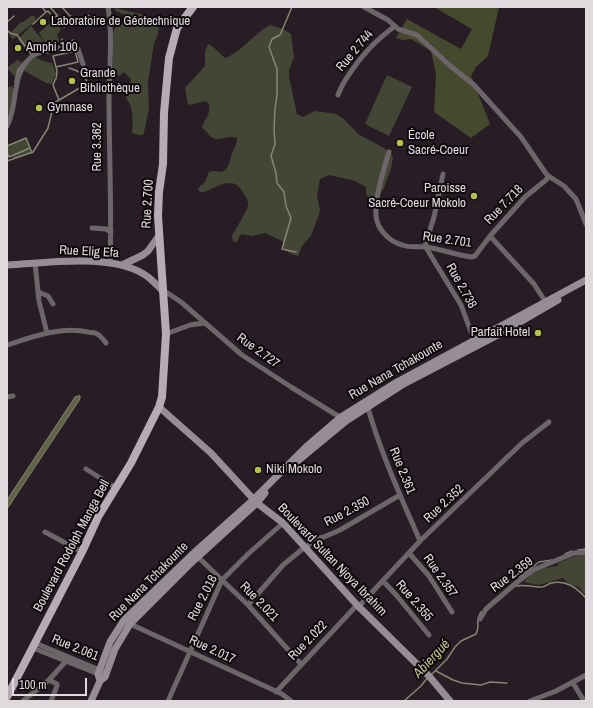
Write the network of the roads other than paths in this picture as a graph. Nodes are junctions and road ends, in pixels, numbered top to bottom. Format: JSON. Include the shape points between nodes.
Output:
{"nodes":[{"id":1,"x":108,"y":7,"type":"edge"},
{"id":2,"x":193,"y":7,"type":"edge"},
{"id":3,"x":364,"y":7,"type":"edge"},
{"id":4,"x":394,"y":26,"type":"junction"},
{"id":5,"x":73,"y":42,"type":"dead end"},
{"id":6,"x":65,"y":44,"type":"dead end"},
{"id":7,"x":83,"y":64,"type":"dead end"},
{"id":8,"x":338,"y":95,"type":"dead end"},
{"id":9,"x":7,"y":126,"type":"edge"},
{"id":10,"x":389,"y":152,"type":"dead end"},
{"id":11,"x":443,"y":174,"type":"dead end"},
{"id":12,"x":549,"y":176,"type":"junction"},
{"id":13,"x":586,"y":224,"type":"edge"},
{"id":14,"x":92,"y":228,"type":"dead end"},
{"id":15,"x":111,"y":232,"type":"junction"},
{"id":16,"x":490,"y":236,"type":"junction"},
{"id":17,"x":158,"y":237,"type":"junction"},
{"id":18,"x":425,"y":246,"type":"junction"},
{"id":19,"x":35,"y":263,"type":"junction"},
{"id":20,"x":110,"y":264,"type":"junction"},
{"id":21,"x":7,"y":265,"type":"edge"},
{"id":22,"x":122,"y":266,"type":"junction"},
{"id":23,"x":586,"y":280,"type":"edge"},
{"id":24,"x":586,"y":284,"type":"edge"},
{"id":25,"x":162,"y":290,"type":"junction"},
{"id":26,"x":38,"y":292,"type":"junction"},
{"id":27,"x":53,"y":304,"type":"dead end"},
{"id":28,"x":547,"y":304,"type":"junction"},
{"id":29,"x":204,"y":323,"type":"junction"},
{"id":30,"x":47,"y":333,"type":"junction"},
{"id":31,"x":166,"y":334,"type":"junction"},
{"id":32,"x":474,"y":340,"type":"junction"},
{"id":33,"x":106,"y":343,"type":"dead end"},
{"id":34,"x":7,"y":345,"type":"edge"},
{"id":35,"x":159,"y":407,"type":"junction"},
{"id":36,"x":368,"y":408,"type":"junction"},
{"id":37,"x":343,"y":419,"type":"junction"},
{"id":38,"x":549,"y":422,"type":"dead end"},
{"id":39,"x":86,"y":469,"type":"dead end"},
{"id":40,"x":116,"y":488,"type":"junction"},
{"id":41,"x":400,"y":495,"type":"junction"},
{"id":42,"x":256,"y":501,"type":"junction"},
{"id":43,"x":283,"y":523,"type":"junction"},
{"id":44,"x":45,"y":532,"type":"dead end"},
{"id":45,"x":420,"y":541,"type":"junction"},
{"id":46,"x":305,"y":547,"type":"junction"},
{"id":47,"x":82,"y":552,"type":"junction"},
{"id":48,"x":409,"y":552,"type":"junction"},
{"id":49,"x":586,"y":552,"type":"edge"},
{"id":50,"x":198,"y":557,"type":"junction"},
{"id":51,"x":187,"y":563,"type":"junction"},
{"id":52,"x":222,"y":580,"type":"junction"},
{"id":53,"x":382,"y":581,"type":"junction"},
{"id":54,"x":248,"y":604,"type":"junction"},
{"id":55,"x":357,"y":605,"type":"junction"},
{"id":56,"x":452,"y":612,"type":"dead end"},
{"id":57,"x":480,"y":619,"type":"dead end"},
{"id":58,"x":127,"y":622,"type":"junction"},
{"id":59,"x":429,"y":635,"type":"dead end"},
{"id":60,"x":34,"y":645,"type":"junction"},
{"id":61,"x":189,"y":651,"type":"junction"},
{"id":62,"x":66,"y":661,"type":"junction"},
{"id":63,"x":301,"y":664,"type":"junction"},
{"id":64,"x":102,"y":675,"type":"junction"},
{"id":65,"x":586,"y":675,"type":"edge"},
{"id":66,"x":49,"y":680,"type":"junction"},
{"id":67,"x":573,"y":683,"type":"junction"},
{"id":68,"x":276,"y":692,"type":"junction"},
{"id":69,"x":7,"y":697,"type":"edge"},
{"id":70,"x":23,"y":701,"type":"edge"},
{"id":71,"x":51,"y":701,"type":"edge"},
{"id":72,"x":91,"y":701,"type":"edge"},
{"id":73,"x":168,"y":701,"type":"edge"},
{"id":74,"x":291,"y":701,"type":"edge"},
{"id":75,"x":450,"y":701,"type":"edge"},
{"id":76,"x":530,"y":701,"type":"edge"},
{"id":77,"x":584,"y":701,"type":"edge"}],
"edges":[{"from":1,"to":15,"type":"street","name":"Rue 3.362","via":[[111,22]]},
{"from":2,"to":17,"type":"main road","name":"Rue 2.700","via":[[177,28],[169,58]]},
{"from":3,"to":4,"type":"street"},
{"from":4,"to":8,"type":"street","name":"Rue 2 744","via":[[359,60],[344,81]]},
{"from":4,"to":12,"type":"street","via":[[417,35],[473,84],[521,137]]},
{"from":5,"to":7,"type":"street"},
{"from":6,"to":9,"type":"street","via":[[33,55],[25,63],[17,79],[13,111]]},
{"from":10,"to":18,"type":"street","name":"Rue 2.701","via":[[378,191],[376,220],[387,236],[401,245]]},
{"from":11,"to":18,"type":"street"},
{"from":12,"to":13,"type":"street","via":[[564,186],[576,199]]},
{"from":12,"to":16,"type":"street","name":"Rue 7.718","via":[[525,197]]},
{"from":14,"to":15,"type":"street"},
{"from":15,"to":20,"type":"street","name":"Rue 3.362"},
{"from":16,"to":18,"type":"street","name":"Rue 2.701","via":[[475,256],[471,257]]},
{"from":16,"to":28,"type":"street","name":"Rue 7.718","via":[[534,284]]},
{"from":17,"to":22,"type":"main road","via":[[148,251]]},
{"from":17,"to":25,"type":"main road","name":"Rue 2.700"},
{"from":18,"to":32,"type":"street","name":"Rue 2.738","via":[[461,305]]},
{"from":19,"to":20,"type":"main road","name":"Rue Elig Efa","via":[[66,261]]},
{"from":19,"to":21,"type":"main road","name":"Rue Elig Efa"},
{"from":19,"to":26,"type":"street"},
{"from":20,"to":22,"type":"main road","name":"Rue Elig Efa"},
{"from":22,"to":25,"type":"main road","name":"Rue Elig Efa","via":[[148,277]]},
{"from":23,"to":28,"type":"main road","name":"Rue Nana Tchakounte"},
{"from":24,"to":28,"type":"main road","name":"Rue Nana Tchakounte"},
{"from":25,"to":29,"type":"street","name":"Rue 2.727"},
{"from":25,"to":31,"type":"main road","name":"Rue 2.700"},
{"from":26,"to":27,"type":"street","via":[[48,296]]},
{"from":26,"to":30,"type":"street"},
{"from":28,"to":32,"type":"main road","name":"Rue Nana Tchakounte"},
{"from":28,"to":36,"type":"main road","name":"Rue Nana Tchakounte","via":[[496,336],[402,385]]},
{"from":29,"to":31,"type":"street"},
{"from":29,"to":37,"type":"street","name":"Rue 2.727","via":[[242,355]]},
{"from":30,"to":33,"type":"street","via":[[83,330],[97,334]]},
{"from":30,"to":34,"type":"street"},
{"from":31,"to":35,"type":"main road","name":"Rue 2.700"},
{"from":32,"to":37,"type":"main road","name":"Rue Nana Tchakounte","via":[[397,382]]},
{"from":35,"to":40,"type":"main road","name":"Boulevard Rodolph Manga Bell"},
{"from":35,"to":42,"type":"main road","name":"Boulevard Sultan Njoya Ibrahim","via":[[211,453]]},
{"from":36,"to":37,"type":"main road","name":"Rue Nana Tchakounte"},
{"from":36,"to":41,"type":"street","name":"Rue 2.361"},
{"from":37,"to":42,"type":"main road","name":"Rue Nana Tchakounte","via":[[292,463]]},
{"from":38,"to":45,"type":"street","name":"Rue 2.352","via":[[522,443]]},
{"from":39,"to":40,"type":"street"},
{"from":40,"to":47,"type":"main road","name":"Boulevard Rodolph Manga Bell","via":[[98,517]]},
{"from":41,"to":45,"type":"street","name":"Rue 2.361"},
{"from":41,"to":46,"type":"street","name":"Rue 2.350","via":[[340,530],[312,540]]},
{"from":42,"to":43,"type":"main road","name":"Boulevard Sultan Njoya Ibrahim"},
{"from":42,"to":50,"type":"main road","name":"Rue Nana Tchakounte"},
{"from":42,"to":51,"type":"main road","name":"Rue Nana Tchakounte"},
{"from":43,"to":46,"type":"main road","name":"Boulevard Sultan Njoya Ibrahim"},
{"from":43,"to":52,"type":"street","name":"Rue 2.018"},
{"from":44,"to":47,"type":"street"},
{"from":45,"to":48,"type":"street","name":"Rue 2.352"},
{"from":46,"to":54,"type":"street","name":"Rue 2.350","via":[[283,565]]},
{"from":46,"to":55,"type":"main road","name":"Boulevard Sultan Njoya Ibrahim"},
{"from":47,"to":60,"type":"main road","name":"Boulevard Rodolph Manga Bell"},
{"from":48,"to":53,"type":"street","name":"Rue 2.352"},
{"from":48,"to":56,"type":"street","name":"Rue 2.357","via":[[429,576]]},
{"from":49,"to":57,"type":"street","name":"Rue 2.359","via":[[574,553],[533,570],[486,609]]},
{"from":50,"to":51,"type":"main road","name":"Rue Nana Tchakounte"},
{"from":50,"to":52,"type":"street","name":"Rue 2.021"},
{"from":51,"to":58,"type":"main road","name":"Rue Nana Tchakounte"},
{"from":52,"to":54,"type":"street","name":"Rue 2.021"},
{"from":52,"to":61,"type":"street","name":"Rue 2.018"},
{"from":53,"to":55,"type":"street","name":"Rue 2.352","via":[[361,604]]},
{"from":53,"to":59,"type":"street","name":"Rue 2.355"},
{"from":54,"to":63,"type":"street","name":"Rue 2.021"},
{"from":55,"to":63,"type":"street","name":"Rue 2.022"},
{"from":55,"to":75,"type":"main road","name":"Boulevard Sultan Njoya Ibrahim","via":[[429,676]]},
{"from":58,"to":61,"type":"street","name":"Rue 2.017"},
{"from":58,"to":64,"type":"main road","name":"Rue Nana Tchakounte","via":[[110,642]]},
{"from":60,"to":62,"type":"street","name":"Rue 2.061"},
{"from":60,"to":64,"type":"street","name":"Rue 2.061"},
{"from":60,"to":69,"type":"main road","name":"Boulevard Rodolph Manga Bell"},
{"from":61,"to":68,"type":"street","name":"Rue 2.017"},
{"from":61,"to":73,"type":"street","name":"Rue 2.018"},
{"from":62,"to":64,"type":"street","name":"Rue 2.061"},
{"from":62,"to":66,"type":"street"},
{"from":63,"to":68,"type":"street","name":"Rue 2.022"},
{"from":64,"to":72,"type":"main road","name":"Rue Nana Tchakounte"},
{"from":65,"to":67,"type":"street"},
{"from":66,"to":70,"type":"street"},
{"from":66,"to":71,"type":"street","via":[[57,684]]},
{"from":67,"to":76,"type":"street"},
{"from":67,"to":77,"type":"street"},
{"from":68,"to":74,"type":"street","name":"Rue 2.017"}]}
